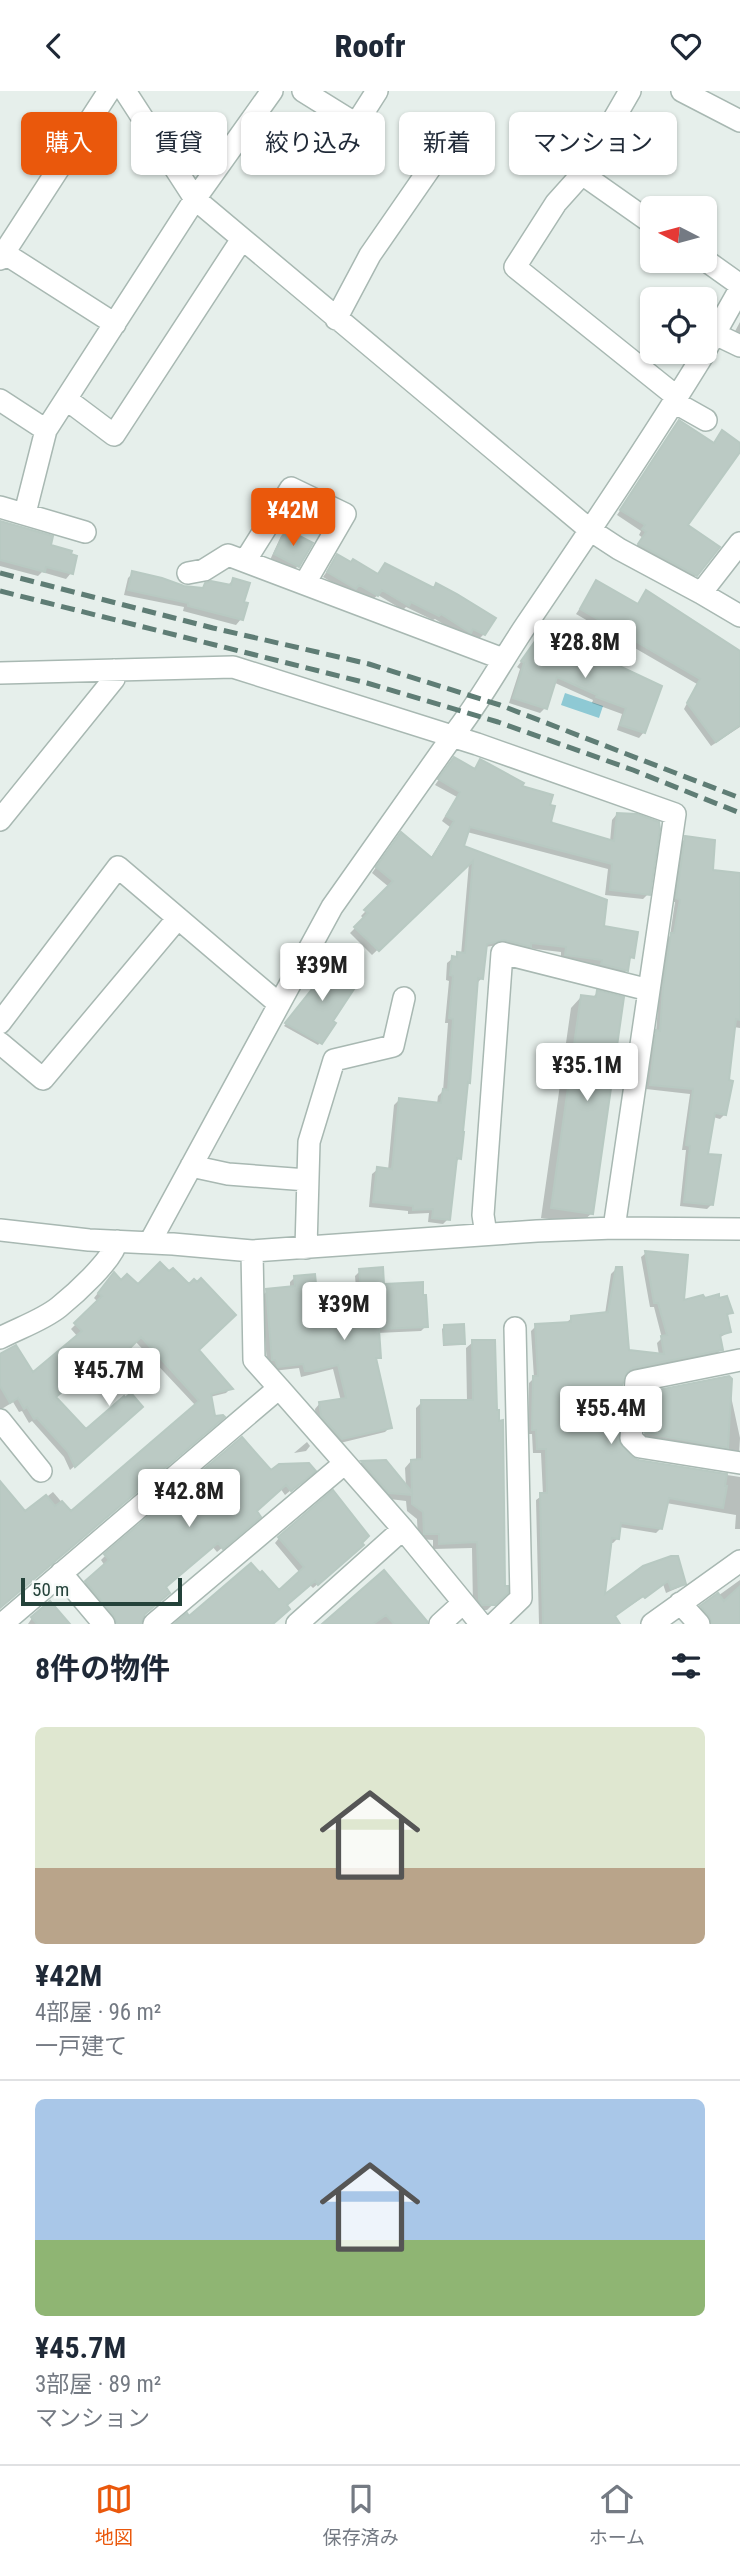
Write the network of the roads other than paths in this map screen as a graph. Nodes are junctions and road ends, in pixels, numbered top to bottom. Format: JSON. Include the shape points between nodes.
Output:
{"nodes":[{"id":1,"x":272,"y":91,"type":"edge"},
{"id":2,"x":303,"y":91,"type":"edge"},
{"id":3,"x":377,"y":91,"type":"edge"},
{"id":4,"x":630,"y":91,"type":"edge"},
{"id":5,"x":682,"y":91,"type":"edge"},
{"id":6,"x":124,"y":93,"type":"edge"},
{"id":7,"x":618,"y":112,"type":"edge"},
{"id":8,"x":740,"y":121,"type":"edge"},
{"id":9,"x":425,"y":175,"type":"edge"},
{"id":10,"x":581,"y":175,"type":"edge"},
{"id":11,"x":583,"y":175,"type":"edge"},
{"id":12,"x":195,"y":199,"type":"junction"},
{"id":13,"x":640,"y":215,"type":"edge"},
{"id":14,"x":242,"y":239,"type":"junction"},
{"id":15,"x":2,"y":256,"type":"edge"},
{"id":16,"x":718,"y":270,"type":"edge"},
{"id":17,"x":740,"y":287,"type":"edge"},
{"id":18,"x":336,"y":319,"type":"junction"},
{"id":19,"x":115,"y":324,"type":"junction"},
{"id":20,"x":717,"y":329,"type":"edge"},
{"id":21,"x":717,"y":346,"type":"edge"},
{"id":22,"x":740,"y":346,"type":"edge"},
{"id":23,"x":697,"y":364,"type":"edge"},
{"id":24,"x":66,"y":399,"type":"junction"},
{"id":25,"x":0,"y":400,"type":"edge"},
{"id":26,"x":675,"y":400,"type":"junction"},
{"id":27,"x":706,"y":420,"type":"dead end"},
{"id":28,"x":46,"y":430,"type":"junction"},
{"id":29,"x":0,"y":507,"type":"edge"},
{"id":30,"x":25,"y":513,"type":"junction"},
{"id":31,"x":590,"y":530,"type":"junction"},
{"id":32,"x":85,"y":532,"type":"dead end"},
{"id":33,"x":740,"y":544,"type":"edge"},
{"id":34,"x":246,"y":561,"type":"junction"},
{"id":35,"x":188,"y":573,"type":"dead end"},
{"id":36,"x":305,"y":583,"type":"junction"},
{"id":37,"x":701,"y":593,"type":"junction"},
{"id":38,"x":740,"y":615,"type":"edge"},
{"id":39,"x":503,"y":659,"type":"junction"},
{"id":40,"x":114,"y":670,"type":"junction"},
{"id":41,"x":0,"y":673,"type":"edge"},
{"id":42,"x":452,"y":737,"type":"junction"},
{"id":43,"x":0,"y":820,"type":"edge"},
{"id":44,"x":178,"y":918,"type":"junction"},
{"id":45,"x":649,"y":990,"type":"junction"},
{"id":46,"x":404,"y":997,"type":"dead end"},
{"id":47,"x":279,"y":1005,"type":"junction"},
{"id":48,"x":0,"y":1023,"type":"edge"},
{"id":49,"x":0,"y":1043,"type":"edge"},
{"id":50,"x":191,"y":1166,"type":"junction"},
{"id":51,"x":307,"y":1181,"type":"junction"},
{"id":52,"x":739,"y":1223,"type":"edge"},
{"id":53,"x":614,"y":1228,"type":"junction"},
{"id":54,"x":0,"y":1230,"type":"edge"},
{"id":55,"x":486,"y":1234,"type":"junction"},
{"id":56,"x":117,"y":1241,"type":"junction"},
{"id":57,"x":150,"y":1242,"type":"junction"},
{"id":58,"x":306,"y":1248,"type":"junction"},
{"id":59,"x":252,"y":1251,"type":"junction"},
{"id":60,"x":515,"y":1328,"type":"dead end"},
{"id":61,"x":0,"y":1338,"type":"edge"},
{"id":62,"x":740,"y":1360,"type":"edge"},
{"id":63,"x":279,"y":1388,"type":"junction"},
{"id":64,"x":0,"y":1420,"type":"edge"},
{"id":65,"x":345,"y":1463,"type":"junction"},
{"id":66,"x":740,"y":1463,"type":"edge"},
{"id":67,"x":41,"y":1471,"type":"dead end"},
{"id":68,"x":403,"y":1529,"type":"junction"},
{"id":69,"x":740,"y":1561,"type":"edge"},
{"id":70,"x":61,"y":1573,"type":"junction"},
{"id":71,"x":463,"y":1603,"type":"junction"},
{"id":72,"x":680,"y":1604,"type":"junction"},
{"id":73,"x":2,"y":1624,"type":"edge"},
{"id":74,"x":104,"y":1624,"type":"edge"},
{"id":75,"x":154,"y":1624,"type":"edge"},
{"id":76,"x":297,"y":1624,"type":"edge"},
{"id":77,"x":440,"y":1624,"type":"edge"},
{"id":78,"x":481,"y":1624,"type":"edge"},
{"id":79,"x":494,"y":1624,"type":"edge"},
{"id":80,"x":652,"y":1624,"type":"edge"},
{"id":81,"x":699,"y":1624,"type":"edge"}],
"edges":[{"from":1,"to":12,"type":"street"},
{"from":2,"to":3,"type":"street","via":[[356,124]]},
{"from":4,"to":7,"type":"street"},
{"from":5,"to":8,"type":"street"},
{"from":6,"to":12,"type":"street"},
{"from":6,"to":15,"type":"street"},
{"from":9,"to":18,"type":"street","via":[[370,255]]},
{"from":10,"to":26,"type":"street","via":[[556,202],[515,267]]},
{"from":11,"to":13,"type":"street"},
{"from":12,"to":14,"type":"street"},
{"from":12,"to":19,"type":"street"},
{"from":14,"to":18,"type":"street"},
{"from":14,"to":24,"type":"street","via":[[114,435]]},
{"from":15,"to":19,"type":"street"},
{"from":16,"to":17,"type":"street"},
{"from":17,"to":20,"type":"street"},
{"from":18,"to":31,"type":"street"},
{"from":19,"to":24,"type":"street"},
{"from":21,"to":22,"type":"street"},
{"from":23,"to":26,"type":"street"},
{"from":24,"to":28,"type":"street"},
{"from":25,"to":28,"type":"street"},
{"from":26,"to":27,"type":"street"},
{"from":26,"to":31,"type":"street"},
{"from":28,"to":30,"type":"street"},
{"from":29,"to":30,"type":"street"},
{"from":30,"to":32,"type":"street"},
{"from":31,"to":37,"type":"street"},
{"from":31,"to":39,"type":"street"},
{"from":33,"to":37,"type":"street"},
{"from":34,"to":35,"type":"street","via":[[228,555],[204,570]]},
{"from":34,"to":36,"type":"street"},
{"from":34,"to":36,"type":"street","via":[[291,488],[345,514]]},
{"from":36,"to":39,"type":"street"},
{"from":37,"to":38,"type":"street"},
{"from":39,"to":42,"type":"street"},
{"from":40,"to":41,"type":"street"},
{"from":40,"to":42,"type":"street","via":[[233,667]]},
{"from":40,"to":43,"type":"street","via":[[114,679]]},
{"from":42,"to":45,"type":"street","via":[[675,814]]},
{"from":42,"to":47,"type":"street","via":[[332,907]]},
{"from":44,"to":47,"type":"street"},
{"from":44,"to":48,"type":"street","via":[[118,867]]},
{"from":44,"to":49,"type":"street","via":[[43,1079]]},
{"from":45,"to":53,"type":"street"},
{"from":45,"to":55,"type":"street","via":[[502,953],[483,1215]]},
{"from":46,"to":51,"type":"street","via":[[393,1046],[334,1060],[309,1142]]},
{"from":47,"to":50,"type":"street"},
{"from":50,"to":51,"type":"street"},
{"from":50,"to":57,"type":"street"},
{"from":51,"to":58,"type":"street"},
{"from":52,"to":53,"type":"street"},
{"from":53,"to":55,"type":"street"},
{"from":54,"to":56,"type":"street"},
{"from":55,"to":58,"type":"street"},
{"from":56,"to":57,"type":"street"},
{"from":56,"to":61,"type":"street","via":[[107,1259],[58,1308]]},
{"from":57,"to":59,"type":"street"},
{"from":58,"to":59,"type":"street"},
{"from":59,"to":63,"type":"street","via":[[254,1360]]},
{"from":60,"to":79,"type":"street","via":[[521,1598]]},
{"from":62,"to":66,"type":"street","via":[[636,1381],[631,1437],[640,1447]]},
{"from":63,"to":65,"type":"street"},
{"from":63,"to":70,"type":"street"},
{"from":64,"to":67,"type":"street"},
{"from":65,"to":68,"type":"street"},
{"from":65,"to":75,"type":"street"},
{"from":68,"to":71,"type":"street"},
{"from":68,"to":76,"type":"street"},
{"from":69,"to":72,"type":"street"},
{"from":70,"to":73,"type":"street"},
{"from":70,"to":74,"type":"street"},
{"from":71,"to":77,"type":"street"},
{"from":71,"to":78,"type":"street"},
{"from":72,"to":80,"type":"street"},
{"from":72,"to":81,"type":"street"}]}
